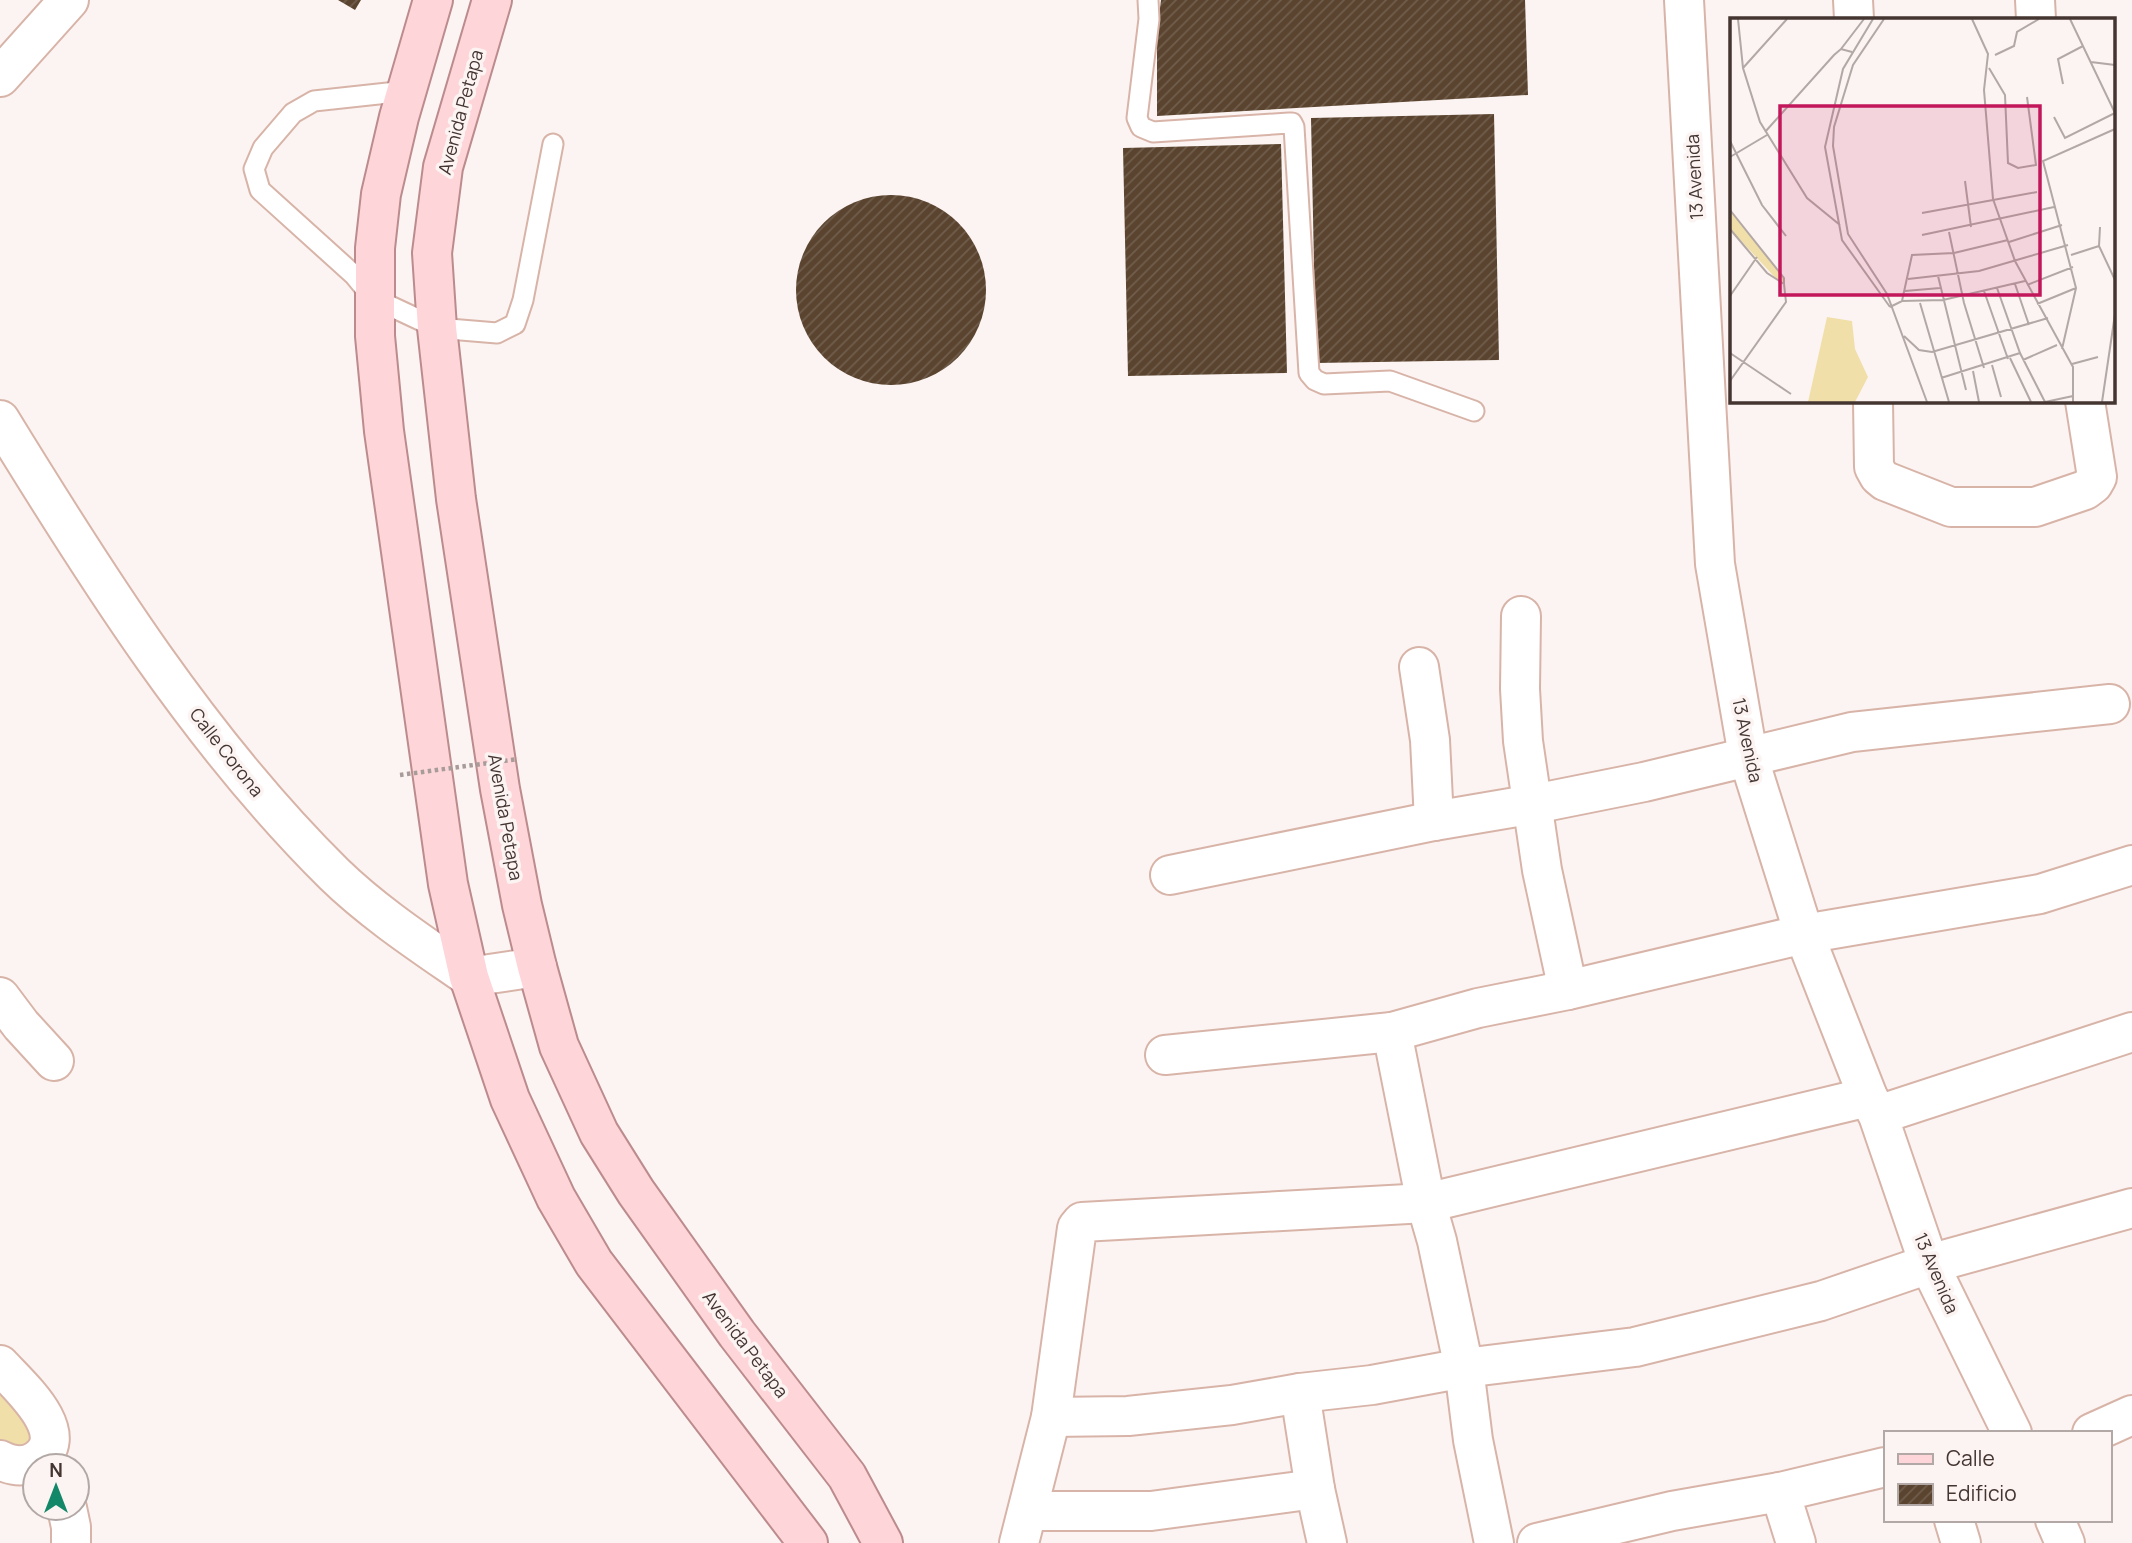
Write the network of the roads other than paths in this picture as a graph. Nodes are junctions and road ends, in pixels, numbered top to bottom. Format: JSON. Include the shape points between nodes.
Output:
{"nodes":[{"id":1,"x":69,"y":0,"type":"edge"},
{"id":2,"x":433,"y":0,"type":"edge"},
{"id":3,"x":492,"y":0,"type":"edge"},
{"id":4,"x":1148,"y":0,"type":"edge"},
{"id":5,"x":1684,"y":0,"type":"edge"},
{"id":6,"x":1853,"y":0,"type":"edge"},
{"id":7,"x":2035,"y":0,"type":"edge"},
{"id":8,"x":1854,"y":18,"type":"edge"},
{"id":9,"x":2036,"y":18,"type":"edge"},
{"id":10,"x":0,"y":77,"type":"edge"},
{"id":11,"x":406,"y":91,"type":"junction"},
{"id":12,"x":553,"y":144,"type":"dead end"},
{"id":13,"x":373,"y":298,"type":"junction"},
{"id":14,"x":437,"y":328,"type":"junction"},
{"id":15,"x":1873,"y":402,"type":"edge"},
{"id":16,"x":2085,"y":402,"type":"edge"},
{"id":17,"x":1475,"y":411,"type":"dead end"},
{"id":18,"x":0,"y":420,"type":"edge"},
{"id":19,"x":1521,"y":615,"type":"dead end"},
{"id":20,"x":1419,"y":667,"type":"dead end"},
{"id":21,"x":2110,"y":704,"type":"dead end"},
{"id":22,"x":1748,"y":756,"type":"junction"},
{"id":23,"x":1534,"y":804,"type":"junction"},
{"id":24,"x":1434,"y":821,"type":"junction"},
{"id":25,"x":2132,"y":865,"type":"edge"},
{"id":26,"x":1170,"y":875,"type":"dead end"},
{"id":27,"x":1804,"y":934,"type":"junction"},
{"id":28,"x":537,"y":967,"type":"junction"},
{"id":29,"x":469,"y":977,"type":"junction"},
{"id":30,"x":1568,"y":990,"type":"junction"},
{"id":31,"x":0,"y":997,"type":"edge"},
{"id":32,"x":1391,"y":1032,"type":"junction"},
{"id":33,"x":2132,"y":1032,"type":"edge"},
{"id":34,"x":1165,"y":1055,"type":"dead end"},
{"id":35,"x":54,"y":1061,"type":"dead end"},
{"id":36,"x":1873,"y":1106,"type":"junction"},
{"id":37,"x":1426,"y":1203,"type":"junction"},
{"id":38,"x":2132,"y":1208,"type":"edge"},
{"id":39,"x":1930,"y":1264,"type":"junction"},
{"id":40,"x":0,"y":1365,"type":"edge"},
{"id":41,"x":1464,"y":1368,"type":"junction"},
{"id":42,"x":1300,"y":1393,"type":"junction"},
{"id":43,"x":2132,"y":1415,"type":"edge"},
{"id":44,"x":1051,"y":1417,"type":"junction"},
{"id":45,"x":2011,"y":1431,"type":"edge"},
{"id":46,"x":2096,"y":1431,"type":"edge"},
{"id":47,"x":45,"y":1452,"type":"edge"},
{"id":48,"x":0,"y":1460,"type":"edge"},
{"id":49,"x":21,"y":1466,"type":"edge"},
{"id":50,"x":1884,"y":1467,"type":"edge"},
{"id":51,"x":1315,"y":1489,"type":"junction"},
{"id":52,"x":1780,"y":1493,"type":"junction"},
{"id":53,"x":70,"y":1522,"type":"edge"},
{"id":54,"x":1955,"y":1522,"type":"edge"},
{"id":55,"x":2055,"y":1522,"type":"edge"},
{"id":56,"x":1023,"y":1527,"type":"edge"},
{"id":57,"x":1677,"y":1527,"type":"edge"},
{"id":58,"x":71,"y":1543,"type":"edge"},
{"id":59,"x":808,"y":1543,"type":"edge"},
{"id":60,"x":883,"y":1543,"type":"edge"},
{"id":61,"x":1326,"y":1543,"type":"edge"},
{"id":62,"x":1494,"y":1543,"type":"edge"},
{"id":63,"x":1537,"y":1543,"type":"edge"},
{"id":64,"x":1796,"y":1543,"type":"edge"},
{"id":65,"x":1961,"y":1543,"type":"edge"},
{"id":66,"x":2065,"y":1543,"type":"edge"}],
"edges":[{"from":1,"to":10,"type":"street"},
{"from":2,"to":11,"type":"main road"},
{"from":3,"to":14,"type":"main road","name":"Avenida Petapa","via":[[443,167],[432,253]]},
{"from":4,"to":17,"type":"lane","via":[[1137,118],[1140,127],[1153,132],[1289,122],[1294,127],[1309,373],[1324,384],[1390,381]]},
{"from":5,"to":22,"type":"street","name":"13 Avenida","via":[[1714,564]]},
{"from":6,"to":8,"type":"street"},
{"from":7,"to":9,"type":"street"},
{"from":11,"to":13,"type":"main road","via":[[381,194]]},
{"from":11,"to":13,"type":"lane","via":[[314,101],[293,113],[263,148],[254,169],[260,190]]},
{"from":12,"to":14,"type":"lane","via":[[515,324],[497,333]]},
{"from":13,"to":14,"type":"lane"},
{"from":13,"to":29,"type":"main road","via":[[384,430],[405,583],[448,884]]},
{"from":14,"to":28,"type":"main road","name":"Avenida Petapa","via":[[456,499],[498,776]]},
{"from":15,"to":16,"type":"street","via":[[1874,467],[1885,481],[1951,507],[2035,507],[2085,490],[2097,477]]},
{"from":18,"to":29,"type":"street","name":"Calle Corona","via":[[124,614],[224,752],[335,875],[405,933]]},
{"from":19,"to":23,"type":"street","via":[[1523,741]]},
{"from":20,"to":24,"type":"street","via":[[1430,740]]},
{"from":21,"to":22,"type":"street","via":[[1852,732]]},
{"from":22,"to":23,"type":"street"},
{"from":22,"to":27,"type":"street","name":"13 Avenida"},
{"from":23,"to":24,"type":"street"},
{"from":23,"to":30,"type":"street","via":[[1542,870]]},
{"from":24,"to":26,"type":"street"},
{"from":25,"to":27,"type":"street","via":[[2040,894]]},
{"from":27,"to":30,"type":"street"},
{"from":27,"to":36,"type":"street","name":"13 Avenida"},
{"from":28,"to":29,"type":"street"},
{"from":28,"to":60,"type":"main road","name":"Avenida Petapa","via":[[559,1046],[599,1133],[737,1334],[847,1476]]},
{"from":29,"to":59,"type":"main road","via":[[510,1099],[556,1198],[594,1263]]},
{"from":30,"to":32,"type":"street"},
{"from":31,"to":35,"type":"street"},
{"from":32,"to":34,"type":"street"},
{"from":32,"to":37,"type":"street"},
{"from":33,"to":36,"type":"street"},
{"from":36,"to":37,"type":"street"},
{"from":36,"to":39,"type":"street","name":"13 Avenida"},
{"from":37,"to":41,"type":"street"},
{"from":37,"to":44,"type":"street","via":[[1082,1222],[1077,1228]]},
{"from":38,"to":39,"type":"street"},
{"from":39,"to":41,"type":"street","via":[[1821,1301],[1635,1347]]},
{"from":39,"to":45,"type":"street","name":"13 Avenida"},
{"from":40,"to":47,"type":"street","via":[[40,1407],[50,1433]]},
{"from":41,"to":42,"type":"street"},
{"from":41,"to":62,"type":"street"},
{"from":42,"to":44,"type":"street","via":[[1128,1416]]},
{"from":42,"to":51,"type":"street"},
{"from":43,"to":46,"type":"street"},
{"from":44,"to":56,"type":"street"},
{"from":48,"to":49,"type":"street"},
{"from":50,"to":52,"type":"street"},
{"from":51,"to":56,"type":"street"},
{"from":51,"to":61,"type":"street"},
{"from":52,"to":57,"type":"street"},
{"from":52,"to":64,"type":"street"},
{"from":53,"to":58,"type":"street"},
{"from":54,"to":65,"type":"street"},
{"from":55,"to":66,"type":"street"},
{"from":57,"to":63,"type":"street"}]}
